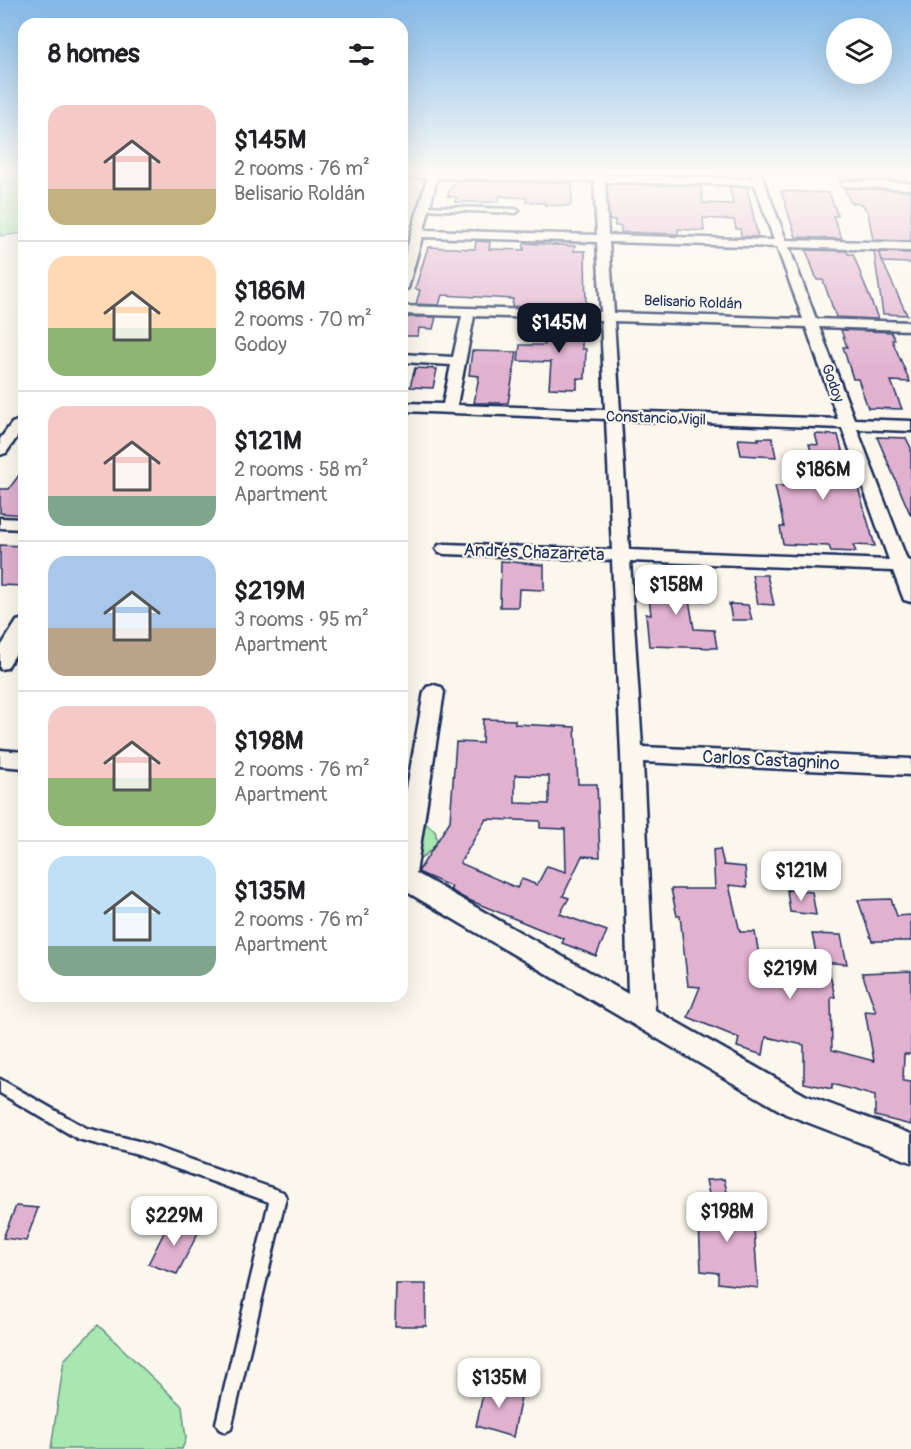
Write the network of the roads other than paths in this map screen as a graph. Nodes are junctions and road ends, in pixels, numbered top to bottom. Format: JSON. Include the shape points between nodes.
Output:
{"nodes":[{"id":1,"x":415,"y":239,"type":"edge"},
{"id":2,"x":591,"y":239,"type":"edge"},
{"id":3,"x":603,"y":239,"type":"junction"},
{"id":4,"x":779,"y":239,"type":"edge"},
{"id":5,"x":781,"y":243,"type":"junction"},
{"id":6,"x":911,"y":247,"type":"edge"},
{"id":7,"x":408,"y":264,"type":"edge"},
{"id":8,"x":408,"y":310,"type":"edge"},
{"id":9,"x":469,"y":311,"type":"junction"},
{"id":10,"x":606,"y":315,"type":"junction"},
{"id":11,"x":811,"y":322,"type":"junction"},
{"id":12,"x":911,"y":326,"type":"edge"},
{"id":13,"x":408,"y":358,"type":"edge"},
{"id":14,"x":459,"y":361,"type":"junction"},
{"id":15,"x":408,"y":407,"type":"edge"},
{"id":16,"x":449,"y":409,"type":"junction"},
{"id":17,"x":612,"y":417,"type":"junction"},
{"id":18,"x":848,"y":424,"type":"junction"},
{"id":19,"x":17,"y":426,"type":"dead end"},
{"id":20,"x":911,"y":426,"type":"edge"},
{"id":21,"x":0,"y":450,"type":"edge"},
{"id":22,"x":0,"y":523,"type":"edge"},
{"id":23,"x":18,"y":524,"type":"edge"},
{"id":24,"x":445,"y":549,"type":"dead end"},
{"id":25,"x":621,"y":556,"type":"junction"},
{"id":26,"x":905,"y":566,"type":"edge"},
{"id":27,"x":911,"y":596,"type":"edge"},
{"id":28,"x":18,"y":638,"type":"edge"},
{"id":29,"x":0,"y":663,"type":"edge"},
{"id":30,"x":434,"y":692,"type":"dead end"},
{"id":31,"x":632,"y":754,"type":"junction"},
{"id":32,"x":0,"y":758,"type":"edge"},
{"id":33,"x":18,"y":760,"type":"edge"},
{"id":34,"x":911,"y":767,"type":"edge"},
{"id":35,"x":408,"y":847,"type":"edge"},
{"id":36,"x":408,"y":880,"type":"edge"},
{"id":37,"x":642,"y":1016,"type":"junction"},
{"id":38,"x":0,"y":1085,"type":"edge"},
{"id":39,"x":911,"y":1148,"type":"edge"},
{"id":40,"x":225,"y":1423,"type":"dead end"}],
"edges":[{"from":1,"to":7,"type":"street"},
{"from":2,"to":3,"type":"street"},
{"from":3,"to":5,"type":"street"},
{"from":3,"to":10,"type":"street"},
{"from":4,"to":5,"type":"street","name":"Godoy"},
{"from":5,"to":6,"type":"street"},
{"from":5,"to":11,"type":"street","name":"Godoy"},
{"from":8,"to":9,"type":"street","name":"Belisario Roldán"},
{"from":9,"to":10,"type":"street","name":"Belisario Roldán"},
{"from":9,"to":14,"type":"street"},
{"from":10,"to":11,"type":"street","name":"Belisario Roldán"},
{"from":10,"to":17,"type":"street"},
{"from":11,"to":12,"type":"street","name":"Belisario Roldán"},
{"from":11,"to":18,"type":"street","name":"Godoy"},
{"from":13,"to":14,"type":"street"},
{"from":14,"to":16,"type":"street"},
{"from":15,"to":16,"type":"street","name":"Constancio Vigil"},
{"from":16,"to":17,"type":"street","name":"Constancio Vigil"},
{"from":17,"to":18,"type":"street","name":"Constancio Vigil"},
{"from":17,"to":25,"type":"street"},
{"from":18,"to":20,"type":"street","name":"Constancio Vigil"},
{"from":18,"to":26,"type":"street","name":"Godoy"},
{"from":19,"to":21,"type":"street"},
{"from":22,"to":23,"type":"street"},
{"from":24,"to":25,"type":"street","name":"Andrés Chazarreta"},
{"from":25,"to":26,"type":"street","name":"Andrés Chazarreta"},
{"from":25,"to":31,"type":"street"},
{"from":26,"to":27,"type":"street","name":"Godoy"},
{"from":28,"to":29,"type":"street"},
{"from":30,"to":35,"type":"street"},
{"from":31,"to":34,"type":"street","name":"Carlos Castagnino"},
{"from":31,"to":37,"type":"street"},
{"from":32,"to":33,"type":"street"},
{"from":36,"to":37,"type":"street"},
{"from":37,"to":39,"type":"street","via":[[796,1105]]},
{"from":38,"to":40,"type":"lane","via":[[83,1134],[138,1148],[278,1197]]}]}
